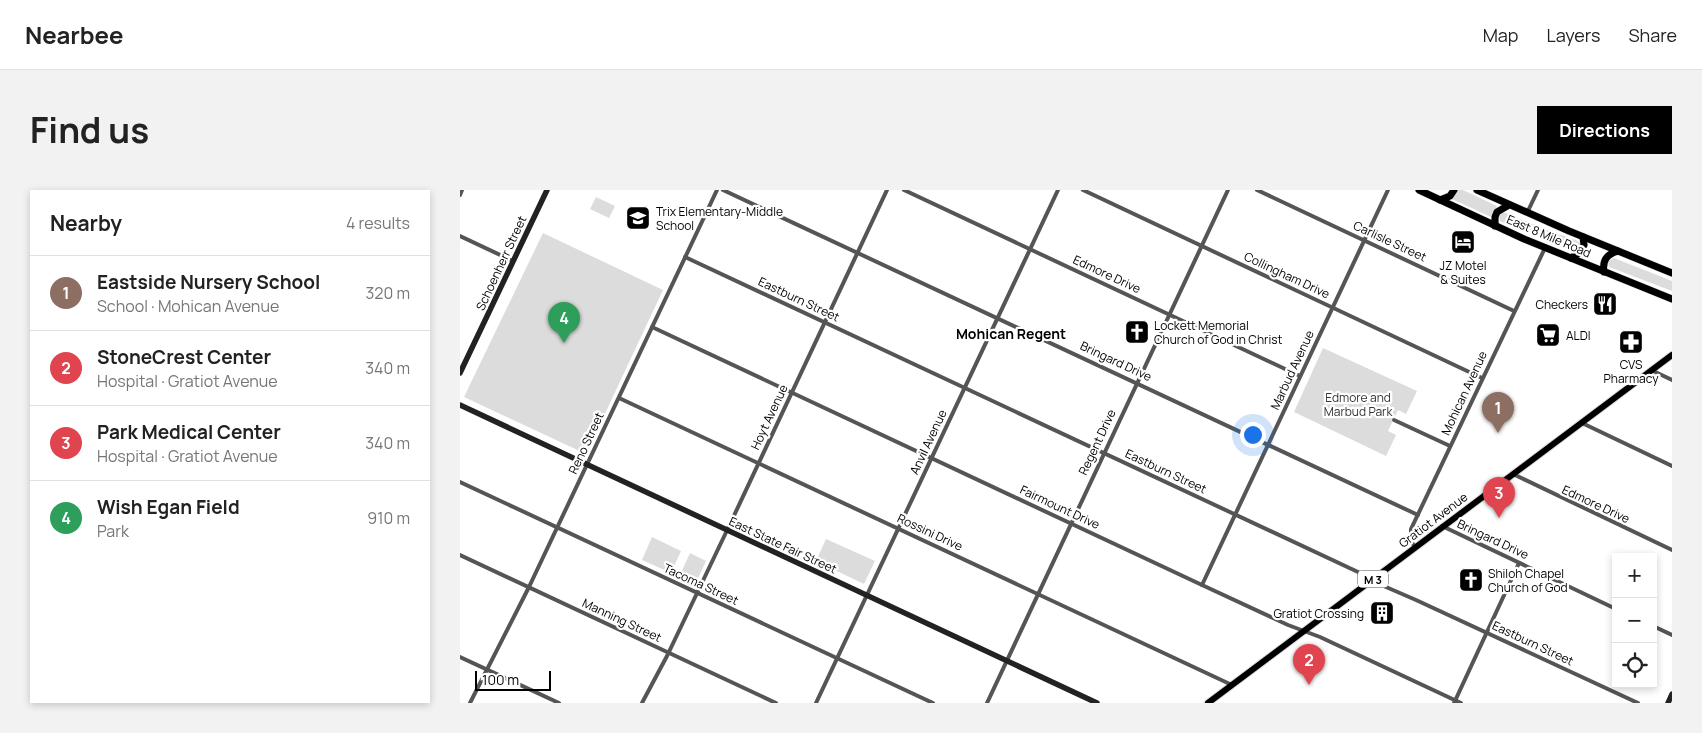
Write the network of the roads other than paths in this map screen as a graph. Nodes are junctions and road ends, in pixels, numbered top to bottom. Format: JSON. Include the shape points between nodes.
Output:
{"nodes":[{"id":1,"x":462,"y":190,"type":"edge"},
{"id":2,"x":547,"y":190,"type":"edge"},
{"id":3,"x":717,"y":190,"type":"edge"},
{"id":4,"x":724,"y":190,"type":"edge"},
{"id":5,"x":887,"y":190,"type":"edge"},
{"id":6,"x":904,"y":190,"type":"edge"},
{"id":7,"x":1058,"y":190,"type":"edge"},
{"id":8,"x":1083,"y":190,"type":"edge"},
{"id":9,"x":1228,"y":190,"type":"edge"},
{"id":10,"x":1257,"y":190,"type":"edge"},
{"id":11,"x":1388,"y":190,"type":"edge"},
{"id":12,"x":1419,"y":190,"type":"edge"},
{"id":13,"x":1454,"y":190,"type":"edge"},
{"id":14,"x":1477,"y":190,"type":"edge"},
{"id":15,"x":1538,"y":190,"type":"edge"},
{"id":16,"x":460,"y":195,"type":"edge"},
{"id":17,"x":1440,"y":200,"type":"junction"},
{"id":18,"x":1509,"y":205,"type":"junction"},
{"id":19,"x":1527,"y":213,"type":"junction"},
{"id":20,"x":1495,"y":226,"type":"junction"},
{"id":21,"x":460,"y":236,"type":"edge"},
{"id":22,"x":1584,"y":237,"type":"junction"},
{"id":23,"x":1365,"y":240,"type":"junction"},
{"id":24,"x":1202,"y":246,"type":"junction"},
{"id":25,"x":1545,"y":248,"type":"junction"},
{"id":26,"x":1030,"y":249,"type":"junction"},
{"id":27,"x":1618,"y":251,"type":"junction"},
{"id":28,"x":857,"y":252,"type":"junction"},
{"id":29,"x":685,"y":257,"type":"junction"},
{"id":30,"x":1571,"y":258,"type":"junction"},
{"id":31,"x":513,"y":261,"type":"junction"},
{"id":32,"x":1604,"y":272,"type":"junction"},
{"id":33,"x":1672,"y":273,"type":"edge"},
{"id":34,"x":1672,"y":299,"type":"edge"},
{"id":35,"x":1333,"y":307,"type":"junction"},
{"id":36,"x":1514,"y":311,"type":"junction"},
{"id":37,"x":1169,"y":314,"type":"junction"},
{"id":38,"x":998,"y":318,"type":"junction"},
{"id":39,"x":825,"y":322,"type":"junction"},
{"id":40,"x":652,"y":327,"type":"junction"},
{"id":41,"x":1672,"y":355,"type":"edge"},
{"id":42,"x":1651,"y":370,"type":"junction"},
{"id":43,"x":460,"y":372,"type":"edge"},
{"id":44,"x":1300,"y":376,"type":"junction"},
{"id":45,"x":1482,"y":378,"type":"junction"},
{"id":46,"x":1672,"y":380,"type":"edge"},
{"id":47,"x":1137,"y":382,"type":"junction"},
{"id":48,"x":964,"y":388,"type":"junction"},
{"id":49,"x":792,"y":392,"type":"junction"},
{"id":50,"x":619,"y":398,"type":"junction"},
{"id":51,"x":460,"y":405,"type":"edge"},
{"id":52,"x":1394,"y":420,"type":"dead end"},
{"id":53,"x":1582,"y":423,"type":"junction"},
{"id":54,"x":1268,"y":444,"type":"junction"},
{"id":55,"x":1450,"y":446,"type":"junction"},
{"id":56,"x":1104,"y":452,"type":"junction"},
{"id":57,"x":931,"y":458,"type":"junction"},
{"id":58,"x":758,"y":463,"type":"junction"},
{"id":59,"x":587,"y":465,"type":"junction"},
{"id":60,"x":1672,"y":466,"type":"edge"},
{"id":61,"x":1513,"y":474,"type":"junction"},
{"id":62,"x":460,"y":482,"type":"edge"},
{"id":63,"x":1235,"y":514,"type":"junction"},
{"id":64,"x":1418,"y":515,"type":"junction"},
{"id":65,"x":1070,"y":522,"type":"junction"},
{"id":66,"x":1442,"y":526,"type":"junction"},
{"id":67,"x":557,"y":528,"type":"junction"},
{"id":68,"x":898,"y":528,"type":"junction"},
{"id":69,"x":727,"y":530,"type":"junction"},
{"id":70,"x":1415,"y":548,"type":"junction"},
{"id":71,"x":1672,"y":550,"type":"edge"},
{"id":72,"x":460,"y":556,"type":"edge"},
{"id":73,"x":1519,"y":563,"type":"junction"},
{"id":74,"x":1372,"y":580,"type":"junction"},
{"id":75,"x":1202,"y":585,"type":"junction"},
{"id":76,"x":529,"y":588,"type":"junction"},
{"id":77,"x":697,"y":593,"type":"junction"},
{"id":78,"x":1038,"y":594,"type":"junction"},
{"id":79,"x":866,"y":595,"type":"junction"},
{"id":80,"x":1612,"y":606,"type":"edge"},
{"id":81,"x":1657,"y":628,"type":"edge"},
{"id":82,"x":1304,"y":631,"type":"junction"},
{"id":83,"x":1486,"y":632,"type":"junction"},
{"id":84,"x":1672,"y":635,"type":"edge"},
{"id":85,"x":668,"y":653,"type":"junction"},
{"id":86,"x":460,"y":657,"type":"edge"},
{"id":87,"x":838,"y":658,"type":"junction"},
{"id":88,"x":1007,"y":660,"type":"junction"},
{"id":89,"x":487,"y":669,"type":"junction"},
{"id":90,"x":1232,"y":685,"type":"junction"},
{"id":91,"x":1672,"y":694,"type":"edge"},
{"id":92,"x":1454,"y":702,"type":"edge"},
{"id":93,"x":470,"y":703,"type":"edge"},
{"id":94,"x":559,"y":703,"type":"edge"},
{"id":95,"x":642,"y":703,"type":"edge"},
{"id":96,"x":776,"y":703,"type":"edge"},
{"id":97,"x":816,"y":703,"type":"edge"},
{"id":98,"x":933,"y":703,"type":"edge"},
{"id":99,"x":987,"y":703,"type":"edge"},
{"id":100,"x":1097,"y":703,"type":"edge"},
{"id":101,"x":1208,"y":703,"type":"edge"},
{"id":102,"x":1461,"y":703,"type":"edge"},
{"id":103,"x":1638,"y":703,"type":"edge"},
{"id":104,"x":1668,"y":703,"type":"edge"}],
"edges":[{"from":1,"to":16,"type":"street"},
{"from":2,"to":31,"type":"street","name":"Schoenherr Street"},
{"from":3,"to":29,"type":"street","name":"Reno Street"},
{"from":4,"to":28,"type":"street","name":"Bringard Drive"},
{"from":5,"to":28,"type":"street","name":"Hoyt Avenue"},
{"from":6,"to":26,"type":"street","name":"Edmore Drive"},
{"from":7,"to":26,"type":"street","name":"Anvil Avenue"},
{"from":8,"to":24,"type":"street","name":"Collingham Drive"},
{"from":9,"to":24,"type":"street","name":"Regent Drive"},
{"from":10,"to":23,"type":"street","name":"Carlisle Street"},
{"from":11,"to":23,"type":"street","name":"Marbud Avenue"},
{"from":12,"to":17,"type":"highway","name":"East 8 Mile Road"},
{"from":13,"to":17,"type":"highway","via":[[1450,196]]},
{"from":14,"to":18,"type":"highway","name":"East 8 Mile Road"},
{"from":15,"to":19,"type":"street"},
{"from":17,"to":20,"type":"highway","name":"East 8 Mile Road"},
{"from":18,"to":19,"type":"highway","name":"East 8 Mile Road"},
{"from":18,"to":20,"type":"highway","via":[[1497,212]]},
{"from":19,"to":22,"type":"highway","name":"East 8 Mile Road"},
{"from":20,"to":25,"type":"highway","name":"East 8 Mile Road"},
{"from":21,"to":31,"type":"street"},
{"from":22,"to":27,"type":"highway","name":"East 8 Mile Road"},
{"from":22,"to":30,"type":"highway","via":[[1582,251]]},
{"from":23,"to":35,"type":"street","name":"Marbud Avenue"},
{"from":23,"to":36,"type":"street","name":"Carlisle Street"},
{"from":24,"to":35,"type":"street","name":"Collingham Drive"},
{"from":24,"to":37,"type":"street","name":"Regent Drive"},
{"from":25,"to":30,"type":"highway","name":"East 8 Mile Road"},
{"from":25,"to":36,"type":"street","name":"Mohican Avenue"},
{"from":26,"to":37,"type":"street","name":"Edmore Drive"},
{"from":26,"to":38,"type":"street","name":"Anvil Avenue"},
{"from":27,"to":32,"type":"highway","via":[[1605,258]]},
{"from":27,"to":33,"type":"highway","name":"East 8 Mile Road"},
{"from":28,"to":38,"type":"street","name":"Bringard Drive"},
{"from":28,"to":39,"type":"street","name":"Hoyt Avenue"},
{"from":29,"to":39,"type":"street","name":"Eastburn Street"},
{"from":29,"to":40,"type":"street","name":"Reno Street"},
{"from":30,"to":32,"type":"highway","name":"East 8 Mile Road"},
{"from":31,"to":43,"type":"street","name":"Schoenherr Street"},
{"from":32,"to":34,"type":"highway","name":"East 8 Mile Road"},
{"from":35,"to":44,"type":"street","name":"Marbud Avenue"},
{"from":35,"to":45,"type":"street","name":"Collingham Drive"},
{"from":36,"to":45,"type":"street","name":"Mohican Avenue"},
{"from":37,"to":44,"type":"street","name":"Edmore Drive"},
{"from":37,"to":47,"type":"street","name":"Regent Drive"},
{"from":38,"to":47,"type":"street","name":"Bringard Drive"},
{"from":38,"to":48,"type":"street","name":"Anvil Avenue"},
{"from":39,"to":48,"type":"street","name":"Eastburn Street"},
{"from":39,"to":49,"type":"street","name":"Hoyt Avenue"},
{"from":40,"to":49,"type":"street","name":"Fairmount Drive"},
{"from":40,"to":50,"type":"street","name":"Reno Street"},
{"from":41,"to":42,"type":"main road","name":"Gratiot Avenue","number":"M 3"},
{"from":42,"to":46,"type":"street"},
{"from":42,"to":53,"type":"main road","name":"Gratiot Avenue","number":"M 3"},
{"from":44,"to":54,"type":"street","name":"Marbud Avenue"},
{"from":45,"to":55,"type":"street","name":"Mohican Avenue"},
{"from":47,"to":54,"type":"street","name":"Bringard Drive"},
{"from":47,"to":56,"type":"street","name":"Regent Drive"},
{"from":48,"to":56,"type":"street","name":"Eastburn Street"},
{"from":48,"to":57,"type":"street","name":"Anvil Avenue"},
{"from":49,"to":57,"type":"street","name":"Fairmount Drive"},
{"from":49,"to":58,"type":"street","name":"Hoyt Avenue"},
{"from":50,"to":58,"type":"street","name":"Rossini Drive"},
{"from":50,"to":59,"type":"street","name":"Reno Street"},
{"from":51,"to":59,"type":"street","name":"East State Fair Street"},
{"from":52,"to":55,"type":"street"},
{"from":53,"to":60,"type":"street"},
{"from":53,"to":61,"type":"main road","name":"Gratiot Avenue","number":"M 3"},
{"from":54,"to":63,"type":"street","name":"Marbud Avenue"},
{"from":54,"to":64,"type":"street","name":"Bringard Drive"},
{"from":55,"to":64,"type":"street","name":"Mohican Avenue"},
{"from":56,"to":63,"type":"street","name":"Eastburn Street"},
{"from":56,"to":65,"type":"street","name":"Regent Drive"},
{"from":57,"to":65,"type":"street","name":"Fairmount Drive"},
{"from":57,"to":68,"type":"street","name":"Anvil Avenue"},
{"from":58,"to":68,"type":"street","name":"Rossini Drive"},
{"from":58,"to":69,"type":"street","name":"Hoyt Avenue"},
{"from":59,"to":67,"type":"street","name":"Reno Street"},
{"from":59,"to":69,"type":"street","name":"East State Fair Street"},
{"from":61,"to":66,"type":"main road","name":"Gratiot Avenue","number":"M 3"},
{"from":61,"to":71,"type":"street","name":"Edmore Drive"},
{"from":62,"to":67,"type":"street","name":"Tacoma Street"},
{"from":63,"to":74,"type":"street","name":"Eastburn Street"},
{"from":63,"to":75,"type":"street","name":"Marbud Avenue"},
{"from":64,"to":70,"type":"street","name":"Mohican Avenue","via":[[1410,535]]},
{"from":65,"to":75,"type":"street","name":"Fairmount Drive"},
{"from":65,"to":78,"type":"street","name":"Regent Drive"},
{"from":66,"to":70,"type":"main road","name":"Gratiot Avenue","number":"M 3"},
{"from":66,"to":73,"type":"street","name":"Bringard Drive"},
{"from":67,"to":76,"type":"street","name":"Reno Street"},
{"from":67,"to":77,"type":"street","name":"Tacoma Street"},
{"from":68,"to":78,"type":"street","name":"Rossini Drive"},
{"from":68,"to":79,"type":"street","name":"Anvil Avenue"},
{"from":69,"to":77,"type":"street","name":"Hoyt Avenue"},
{"from":69,"to":79,"type":"street","name":"East State Fair Street"},
{"from":70,"to":74,"type":"main road","name":"Gratiot Avenue","number":"M 3"},
{"from":72,"to":76,"type":"street","name":"Manning Street"},
{"from":73,"to":80,"type":"street","name":"Bringard Drive"},
{"from":73,"to":83,"type":"street"},
{"from":74,"to":82,"type":"main road","name":"Gratiot Avenue","number":"M 3"},
{"from":74,"to":83,"type":"street","name":"Eastburn Street"},
{"from":75,"to":82,"type":"street","name":"Fairmount Drive"},
{"from":76,"to":85,"type":"street","name":"Manning Street"},
{"from":76,"to":89,"type":"street","name":"Reno Street"},
{"from":77,"to":85,"type":"street","name":"Hoyt Avenue"},
{"from":77,"to":87,"type":"street","name":"Tacoma Street"},
{"from":78,"to":88,"type":"street","name":"Regent Drive"},
{"from":78,"to":90,"type":"street","name":"Rossini Drive"},
{"from":79,"to":87,"type":"street","name":"Anvil Avenue"},
{"from":79,"to":88,"type":"street","name":"East State Fair Street"},
{"from":81,"to":84,"type":"street"},
{"from":82,"to":90,"type":"main road","name":"Gratiot Avenue","number":"M 3"},
{"from":82,"to":92,"type":"street","name":"Fairmount Drive"},
{"from":83,"to":92,"type":"street"},
{"from":83,"to":103,"type":"street","name":"Eastburn Street"},
{"from":85,"to":95,"type":"street","name":"Hoyt Avenue"},
{"from":85,"to":96,"type":"street","name":"Manning Street"},
{"from":86,"to":89,"type":"street"},
{"from":87,"to":97,"type":"street","name":"Anvil Avenue"},
{"from":87,"to":98,"type":"street","name":"Tacoma Street"},
{"from":88,"to":99,"type":"street","name":"Regent Drive"},
{"from":88,"to":100,"type":"street","name":"East State Fair Street"},
{"from":89,"to":93,"type":"street","name":"Reno Street"},
{"from":89,"to":94,"type":"street"},
{"from":90,"to":101,"type":"main road","name":"Gratiot Avenue","number":"M 3"},
{"from":91,"to":104,"type":"street"},
{"from":92,"to":102,"type":"street","name":"Fairmount Drive"}]}
